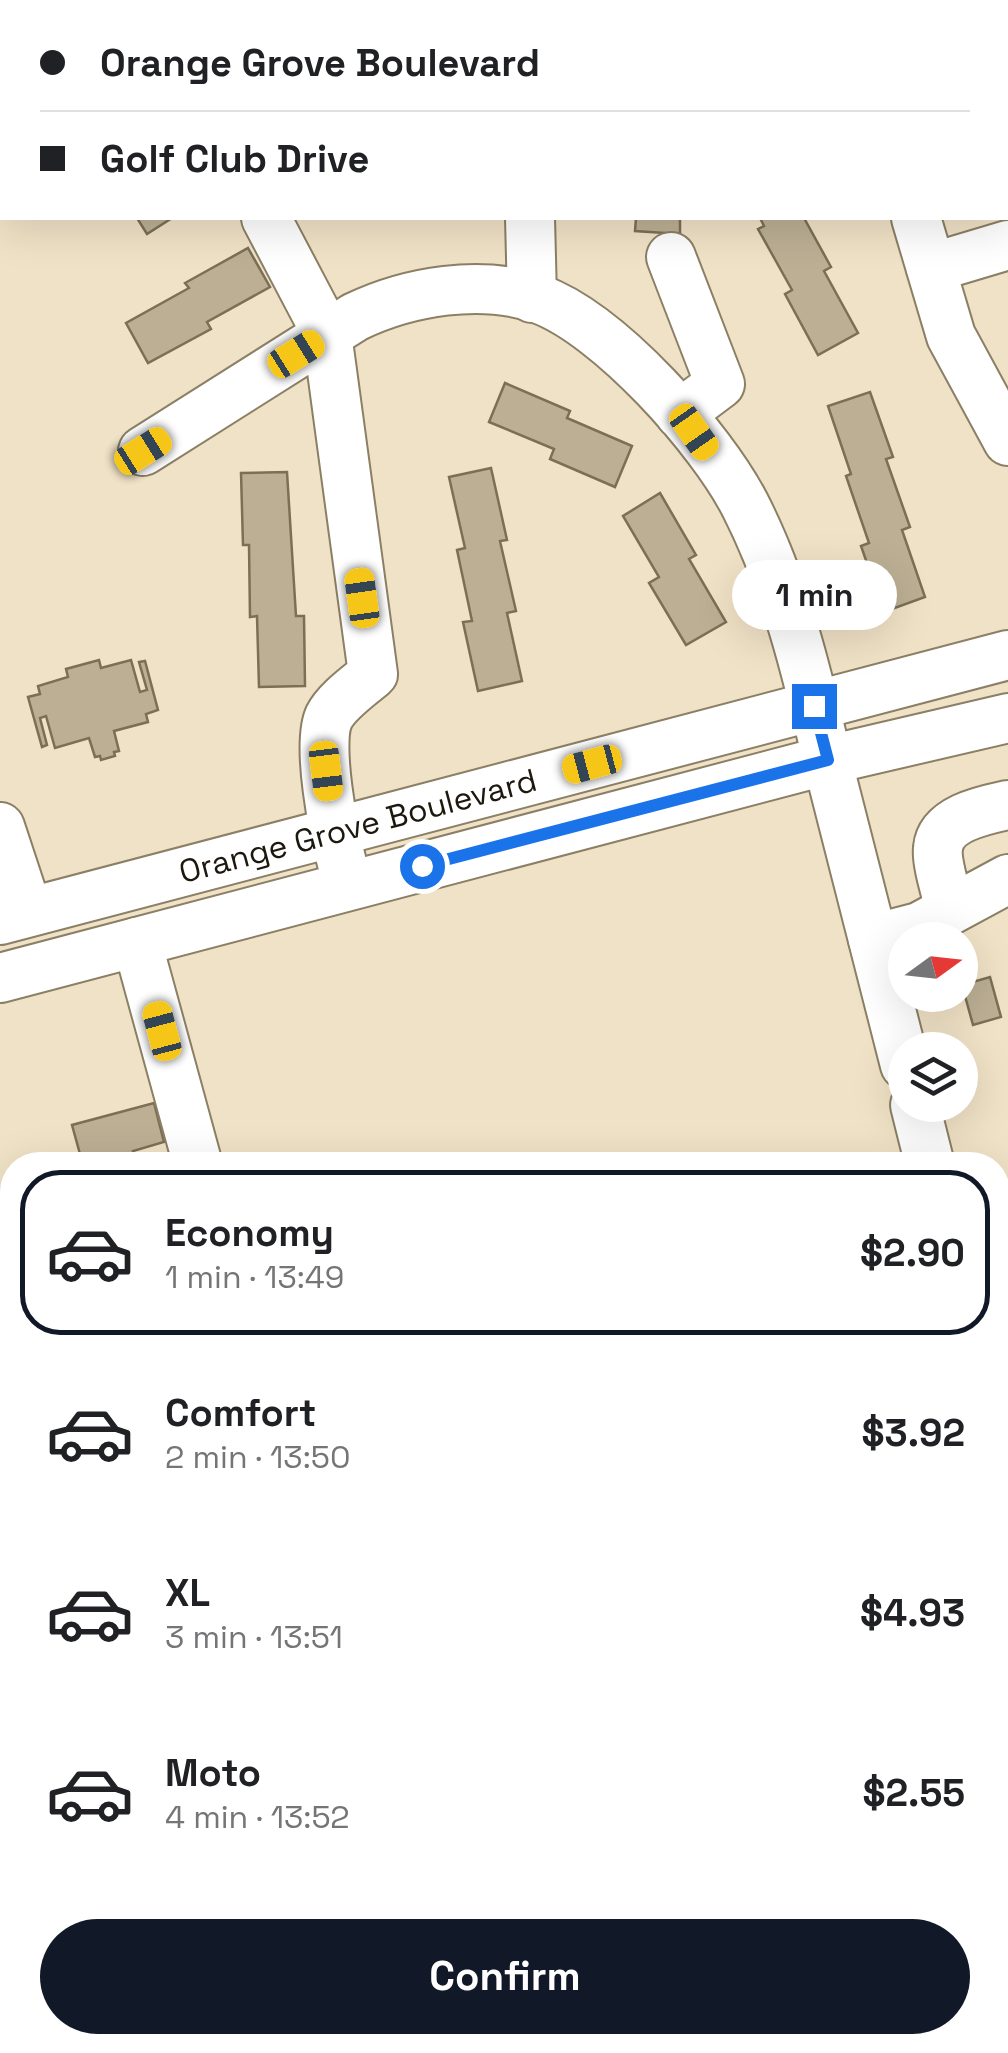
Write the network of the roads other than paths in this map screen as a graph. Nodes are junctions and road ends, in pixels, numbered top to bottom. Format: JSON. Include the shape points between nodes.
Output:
{"nodes":[{"id":1,"x":267,"y":220,"type":"edge"},
{"id":2,"x":530,"y":220,"type":"edge"},
{"id":3,"x":917,"y":220,"type":"edge"},
{"id":4,"x":1008,"y":245,"type":"edge"},
{"id":5,"x":671,"y":258,"type":"dead end"},
{"id":6,"x":931,"y":268,"type":"junction"},
{"id":7,"x":532,"y":298,"type":"junction"},
{"id":8,"x":327,"y":334,"type":"junction"},
{"id":9,"x":680,"y":414,"type":"junction"},
{"id":10,"x":1008,"y":441,"type":"edge"},
{"id":11,"x":143,"y":451,"type":"dead end"},
{"id":12,"x":1008,"y":655,"type":"edge"},
{"id":13,"x":814,"y":706,"type":"junction"},
{"id":14,"x":1008,"y":718,"type":"edge"},
{"id":15,"x":828,"y":760,"type":"junction"},
{"id":16,"x":1008,"y":805,"type":"edge"},
{"id":17,"x":0,"y":827,"type":"edge"},
{"id":18,"x":333,"y":832,"type":"junction"},
{"id":19,"x":1008,"y":879,"type":"edge"},
{"id":20,"x":349,"y":886,"type":"junction"},
{"id":21,"x":950,"y":910,"type":"junction"},
{"id":22,"x":14,"y":916,"type":"edge"},
{"id":23,"x":873,"y":939,"type":"junction"},
{"id":24,"x":137,"y":942,"type":"junction"},
{"id":25,"x":0,"y":978,"type":"edge"},
{"id":26,"x":897,"y":1032,"type":"edge"},
{"id":27,"x":919,"y":1122,"type":"edge"},
{"id":28,"x":194,"y":1152,"type":"edge"},
{"id":29,"x":927,"y":1152,"type":"edge"}],
"edges":[{"from":1,"to":8,"type":"street"},
{"from":2,"to":7,"type":"street"},
{"from":3,"to":6,"type":"street"},
{"from":4,"to":6,"type":"street"},
{"from":5,"to":9,"type":"street","via":[[720,384]]},
{"from":6,"to":10,"type":"street","via":[[951,336]]},
{"from":7,"to":8,"type":"street","via":[[454,290],[388,301]]},
{"from":7,"to":9,"type":"street","via":[[588,326]]},
{"from":8,"to":11,"type":"street"},
{"from":8,"to":18,"type":"street","via":[[372,674],[327,720]]},
{"from":9,"to":13,"type":"street","via":[[744,502],[796,635]]},
{"from":12,"to":13,"type":"street","name":"Orange Grove Boulevard"},
{"from":13,"to":15,"type":"street"},
{"from":13,"to":18,"type":"street","name":"Orange Grove Boulevard"},
{"from":14,"to":15,"type":"street","name":"Orange Grove Boulevard"},
{"from":15,"to":20,"type":"street","name":"Orange Grove Boulevard"},
{"from":15,"to":23,"type":"street"},
{"from":16,"to":21,"type":"street","via":[[946,830],[938,848]]},
{"from":17,"to":22,"type":"street"},
{"from":18,"to":20,"type":"street"},
{"from":18,"to":22,"type":"street","name":"Orange Grove Boulevard"},
{"from":19,"to":21,"type":"street"},
{"from":20,"to":24,"type":"street","name":"Orange Grove Boulevard"},
{"from":21,"to":23,"type":"street"},
{"from":23,"to":26,"type":"street"},
{"from":24,"to":25,"type":"street","name":"Orange Grove Boulevard"},
{"from":24,"to":28,"type":"street"},
{"from":27,"to":29,"type":"street"}]}
